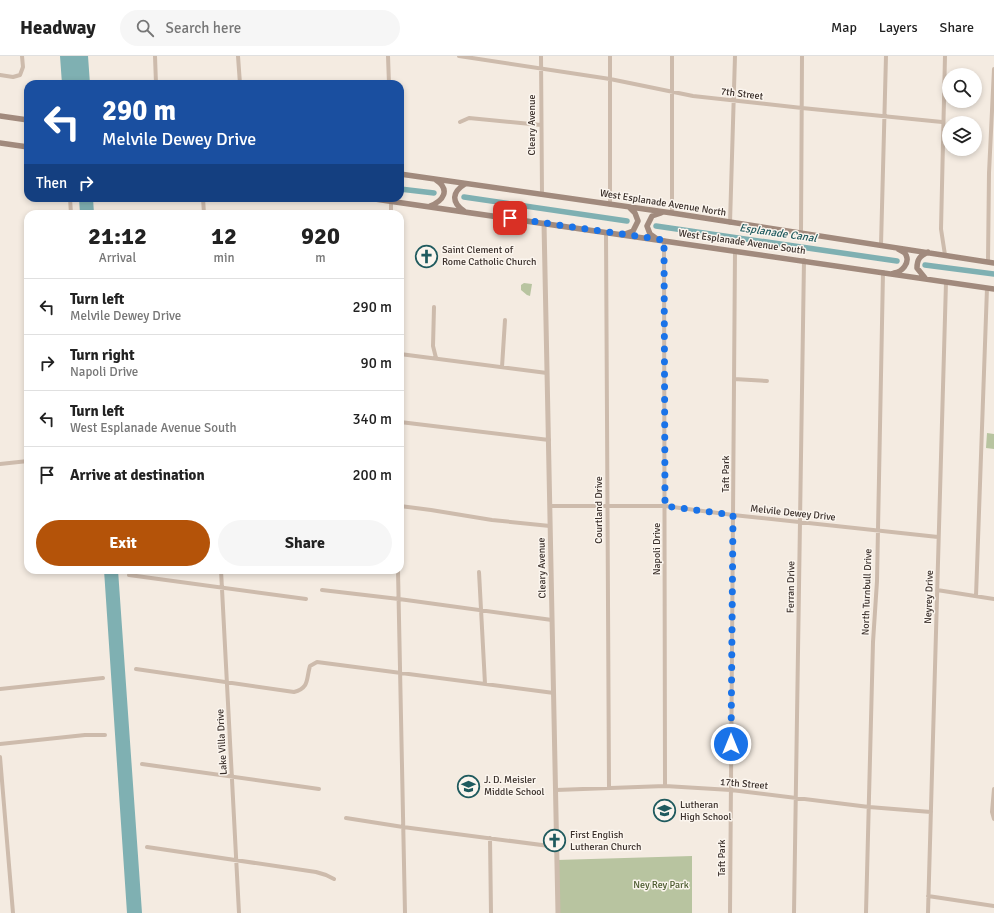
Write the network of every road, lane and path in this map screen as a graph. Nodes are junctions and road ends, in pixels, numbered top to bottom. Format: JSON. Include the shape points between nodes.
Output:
{"nodes":[{"id":1,"x":22,"y":56,"type":"edge"},
{"id":2,"x":155,"y":56,"type":"edge"},
{"id":3,"x":238,"y":56,"type":"edge"},
{"id":4,"x":388,"y":56,"type":"edge"},
{"id":5,"x":460,"y":56,"type":"edge"},
{"id":6,"x":541,"y":56,"type":"edge"},
{"id":7,"x":610,"y":56,"type":"edge"},
{"id":8,"x":672,"y":56,"type":"edge"},
{"id":9,"x":735,"y":56,"type":"edge"},
{"id":10,"x":802,"y":56,"type":"edge"},
{"id":11,"x":886,"y":56,"type":"edge"},
{"id":12,"x":945,"y":56,"type":"edge"},
{"id":13,"x":541,"y":68,"type":"junction"},
{"id":14,"x":994,"y":69,"type":"edge"},
{"id":15,"x":0,"y":75,"type":"edge"},
{"id":16,"x":610,"y":78,"type":"junction"},
{"id":17,"x":994,"y":78,"type":"edge"},
{"id":18,"x":156,"y":80,"type":"edge"},
{"id":19,"x":240,"y":80,"type":"edge"},
{"id":20,"x":389,"y":80,"type":"edge"},
{"id":21,"x":671,"y":92,"type":"junction"},
{"id":22,"x":733,"y":101,"type":"junction"},
{"id":23,"x":802,"y":108,"type":"junction"},
{"id":24,"x":0,"y":116,"type":"edge"},
{"id":25,"x":942,"y":116,"type":"edge"},
{"id":26,"x":884,"y":117,"type":"junction"},
{"id":27,"x":24,"y":119,"type":"edge"},
{"id":28,"x":460,"y":122,"type":"dead end"},
{"id":29,"x":942,"y":122,"type":"joint"},
{"id":30,"x":541,"y":125,"type":"junction"},
{"id":31,"x":0,"y":143,"type":"edge"},
{"id":32,"x":24,"y":146,"type":"edge"},
{"id":33,"x":992,"y":173,"type":"edge"},
{"id":34,"x":404,"y":174,"type":"edge"},
{"id":35,"x":434,"y":178,"type":"junction"},
{"id":36,"x":465,"y":184,"type":"junction"},
{"id":37,"x":542,"y":195,"type":"junction"},
{"id":38,"x":397,"y":202,"type":"edge"},
{"id":39,"x":610,"y":205,"type":"junction"},
{"id":40,"x":429,"y":207,"type":"junction"},
{"id":41,"x":629,"y":207,"type":"junction"},
{"id":42,"x":464,"y":212,"type":"junction"},
{"id":43,"x":663,"y":212,"type":"junction"},
{"id":44,"x":672,"y":214,"type":"junction"},
{"id":45,"x":544,"y":223,"type":"junction"},
{"id":46,"x":730,"y":223,"type":"junction"},
{"id":47,"x":606,"y":232,"type":"junction"},
{"id":48,"x":801,"y":233,"type":"junction"},
{"id":49,"x":623,"y":234,"type":"junction"},
{"id":50,"x":661,"y":240,"type":"junction"},
{"id":51,"x":880,"y":245,"type":"junction"},
{"id":52,"x":897,"y":248,"type":"junction"},
{"id":53,"x":735,"y":251,"type":"junction"},
{"id":54,"x":928,"y":252,"type":"junction"},
{"id":55,"x":944,"y":255,"type":"junction"},
{"id":56,"x":804,"y":260,"type":"junction"},
{"id":57,"x":988,"y":262,"type":"junction"},
{"id":58,"x":994,"y":263,"type":"edge"},
{"id":59,"x":883,"y":272,"type":"junction"},
{"id":60,"x":892,"y":273,"type":"junction"},
{"id":61,"x":926,"y":279,"type":"junction"},
{"id":62,"x":946,"y":282,"type":"junction"},
{"id":63,"x":987,"y":288,"type":"junction"},
{"id":64,"x":994,"y":289,"type":"edge"},
{"id":65,"x":434,"y":307,"type":"dead end"},
{"id":66,"x":505,"y":320,"type":"dead end"},
{"id":67,"x":404,"y":354,"type":"edge"},
{"id":68,"x":436,"y":358,"type":"junction"},
{"id":69,"x":502,"y":367,"type":"junction"},
{"id":70,"x":547,"y":373,"type":"junction"},
{"id":71,"x":734,"y":379,"type":"junction"},
{"id":72,"x":767,"y":381,"type":"dead end"},
{"id":73,"x":404,"y":422,"type":"edge"},
{"id":74,"x":549,"y":440,"type":"junction"},
{"id":75,"x":24,"y":461,"type":"edge"},
{"id":76,"x":0,"y":464,"type":"edge"},
{"id":77,"x":607,"y":505,"type":"junction"},
{"id":78,"x":550,"y":506,"type":"junction"},
{"id":79,"x":665,"y":506,"type":"junction"},
{"id":80,"x":404,"y":507,"type":"edge"},
{"id":81,"x":733,"y":515,"type":"junction"},
{"id":82,"x":800,"y":522,"type":"junction"},
{"id":83,"x":550,"y":526,"type":"junction"},
{"id":84,"x":877,"y":530,"type":"junction"},
{"id":85,"x":938,"y":537,"type":"junction"},
{"id":86,"x":479,"y":572,"type":"dead end"},
{"id":87,"x":222,"y":574,"type":"edge"},
{"id":88,"x":398,"y":574,"type":"edge"},
{"id":89,"x":129,"y":575,"type":"dead end"},
{"id":90,"x":223,"y":588,"type":"junction"},
{"id":91,"x":322,"y":590,"type":"dead end"},
{"id":92,"x":937,"y":590,"type":"junction"},
{"id":93,"x":976,"y":596,"type":"junction"},
{"id":94,"x":399,"y":598,"type":"junction"},
{"id":95,"x":306,"y":599,"type":"dead end"},
{"id":96,"x":994,"y":599,"type":"edge"},
{"id":97,"x":481,"y":610,"type":"junction"},
{"id":98,"x":552,"y":620,"type":"junction"},
{"id":99,"x":136,"y":669,"type":"dead end"},
{"id":100,"x":401,"y":673,"type":"junction"},
{"id":101,"x":103,"y":678,"type":"dead end"},
{"id":102,"x":227,"y":683,"type":"junction"},
{"id":103,"x":485,"y":684,"type":"junction"},
{"id":104,"x":0,"y":689,"type":"edge"},
{"id":105,"x":554,"y":693,"type":"junction"},
{"id":106,"x":105,"y":735,"type":"dead end"},
{"id":107,"x":0,"y":744,"type":"edge"},
{"id":108,"x":0,"y":757,"type":"edge"},
{"id":109,"x":142,"y":764,"type":"dead end"},
{"id":110,"x":232,"y":777,"type":"junction"},
{"id":111,"x":665,"y":786,"type":"junction"},
{"id":112,"x":609,"y":787,"type":"junction"},
{"id":113,"x":319,"y":789,"type":"dead end"},
{"id":114,"x":994,"y":789,"type":"edge"},
{"id":115,"x":556,"y":790,"type":"junction"},
{"id":116,"x":731,"y":790,"type":"junction"},
{"id":117,"x":796,"y":797,"type":"junction"},
{"id":118,"x":869,"y":807,"type":"junction"},
{"id":119,"x":931,"y":812,"type":"junction"},
{"id":120,"x":346,"y":818,"type":"dead end"},
{"id":121,"x":994,"y":819,"type":"edge"},
{"id":122,"x":0,"y":824,"type":"edge"},
{"id":123,"x":5,"y":824,"type":"junction"},
{"id":124,"x":403,"y":828,"type":"junction"},
{"id":125,"x":490,"y":838,"type":"junction"},
{"id":126,"x":147,"y":847,"type":"dead end"},
{"id":127,"x":557,"y":847,"type":"junction"},
{"id":128,"x":236,"y":860,"type":"junction"},
{"id":129,"x":334,"y":879,"type":"dead end"},
{"id":130,"x":928,"y":896,"type":"junction"},
{"id":131,"x":994,"y":906,"type":"edge"},
{"id":132,"x":13,"y":913,"type":"edge"},
{"id":133,"x":239,"y":913,"type":"edge"},
{"id":134,"x":405,"y":913,"type":"edge"},
{"id":135,"x":491,"y":913,"type":"edge"},
{"id":136,"x":558,"y":913,"type":"edge"},
{"id":137,"x":730,"y":913,"type":"edge"},
{"id":138,"x":794,"y":913,"type":"edge"},
{"id":139,"x":866,"y":913,"type":"edge"},
{"id":140,"x":928,"y":913,"type":"edge"}],
"edges":[{"from":1,"to":15,"type":"street","via":[[23,67],[18,76]]},
{"from":2,"to":18,"type":"street"},
{"from":3,"to":19,"type":"street"},
{"from":4,"to":20,"type":"street"},
{"from":5,"to":13,"type":"street","name":"7th Street"},
{"from":6,"to":13,"type":"street","name":"Cleary Avenue"},
{"from":7,"to":16,"type":"street"},
{"from":8,"to":21,"type":"street"},
{"from":9,"to":22,"type":"street"},
{"from":10,"to":23,"type":"street"},
{"from":11,"to":26,"type":"street"},
{"from":12,"to":25,"type":"street"},
{"from":13,"to":16,"type":"street","name":"7th Street"},
{"from":13,"to":30,"type":"street","name":"Cleary Avenue"},
{"from":14,"to":17,"type":"street"},
{"from":16,"to":21,"type":"street","name":"7th Street"},
{"from":16,"to":39,"type":"street"},
{"from":17,"to":33,"type":"street"},
{"from":21,"to":22,"type":"street","name":"7th Street"},
{"from":21,"to":44,"type":"street"},
{"from":22,"to":23,"type":"street","name":"7th Street"},
{"from":22,"to":46,"type":"street"},
{"from":23,"to":26,"type":"street","name":"7th Street"},
{"from":23,"to":48,"type":"street"},
{"from":24,"to":27,"type":"main road"},
{"from":26,"to":29,"type":"street","name":"7th Street"},
{"from":26,"to":51,"type":"street"},
{"from":28,"to":30,"type":"street","via":[[470,118]]},
{"from":29,"to":55,"type":"street","via":[[941,229]]},
{"from":30,"to":37,"type":"street","name":"Cleary Avenue"},
{"from":31,"to":32,"type":"main road"},
{"from":33,"to":57,"type":"street"},
{"from":34,"to":35,"type":"main road","name":"West Esplanade Avenue North"},
{"from":35,"to":36,"type":"main road","name":"West Esplanade Avenue North"},
{"from":35,"to":40,"type":"main road","via":[[443,187],[443,196]]},
{"from":36,"to":37,"type":"main road","name":"West Esplanade Avenue North"},
{"from":36,"to":42,"type":"main road","via":[[459,188],[455,196],[455,203]]},
{"from":37,"to":39,"type":"main road","name":"West Esplanade Avenue North"},
{"from":38,"to":40,"type":"main road","name":"West Esplanade Avenue South"},
{"from":39,"to":41,"type":"main road","name":"West Esplanade Avenue North"},
{"from":40,"to":42,"type":"main road","name":"West Esplanade Avenue South"},
{"from":41,"to":43,"type":"main road","name":"West Esplanade Avenue North"},
{"from":41,"to":49,"type":"main road","via":[[638,221],[633,231]]},
{"from":42,"to":45,"type":"main road","name":"West Esplanade Avenue South"},
{"from":43,"to":44,"type":"main road","name":"West Esplanade Avenue North"},
{"from":43,"to":50,"type":"main road","via":[[652,216],[647,226],[650,234]]},
{"from":44,"to":46,"type":"main road","name":"West Esplanade Avenue North"},
{"from":45,"to":47,"type":"main road","name":"West Esplanade Avenue South"},
{"from":45,"to":70,"type":"street","name":"Cleary Avenue"},
{"from":46,"to":48,"type":"main road","name":"West Esplanade Avenue North"},
{"from":47,"to":49,"type":"main road","name":"West Esplanade Avenue South"},
{"from":47,"to":77,"type":"street","name":"Courtland Drive"},
{"from":48,"to":51,"type":"main road","name":"West Esplanade Avenue North"},
{"from":49,"to":50,"type":"main road","name":"West Esplanade Avenue South"},
{"from":50,"to":53,"type":"main road","name":"West Esplanade Avenue South"},
{"from":50,"to":79,"type":"street","name":"Napoli Drive"},
{"from":51,"to":52,"type":"main road","name":"West Esplanade Avenue North"},
{"from":52,"to":54,"type":"main road","name":"West Esplanade Avenue North"},
{"from":52,"to":60,"type":"main road","via":[[904,252],[907,260],[902,270]]},
{"from":53,"to":56,"type":"main road","name":"West Esplanade Avenue South"},
{"from":53,"to":71,"type":"street","name":"Taft Park"},
{"from":54,"to":55,"type":"main road","name":"West Esplanade Avenue North"},
{"from":54,"to":61,"type":"main road","via":[[921,255],[916,263],[919,273]]},
{"from":55,"to":57,"type":"main road","name":"West Esplanade Avenue North"},
{"from":56,"to":59,"type":"main road","name":"West Esplanade Avenue South"},
{"from":56,"to":82,"type":"street","name":"Ferran Drive"},
{"from":57,"to":58,"type":"main road","name":"West Esplanade Avenue North"},
{"from":59,"to":60,"type":"main road","name":"West Esplanade Avenue South"},
{"from":59,"to":84,"type":"street","name":"North Turnbull Drive"},
{"from":60,"to":61,"type":"main road","name":"West Esplanade Avenue South"},
{"from":61,"to":62,"type":"main road","name":"West Esplanade Avenue South"},
{"from":62,"to":63,"type":"main road","name":"West Esplanade Avenue South"},
{"from":62,"to":85,"type":"street","name":"Neyrey Drive"},
{"from":63,"to":64,"type":"main road","name":"West Esplanade Avenue South"},
{"from":63,"to":93,"type":"street"},
{"from":65,"to":68,"type":"street","via":[[433,346]]},
{"from":66,"to":69,"type":"street"},
{"from":67,"to":68,"type":"street"},
{"from":68,"to":69,"type":"street"},
{"from":69,"to":70,"type":"street"},
{"from":70,"to":74,"type":"street","name":"Cleary Avenue"},
{"from":71,"to":72,"type":"street"},
{"from":71,"to":81,"type":"street","name":"Taft Park"},
{"from":73,"to":74,"type":"street"},
{"from":74,"to":78,"type":"street","name":"Cleary Avenue"},
{"from":75,"to":76,"type":"street"},
{"from":77,"to":78,"type":"street","name":"Melvile Dewey Drive"},
{"from":77,"to":79,"type":"street","name":"Melvile Dewey Drive"},
{"from":77,"to":112,"type":"street","name":"Courtland Drive"},
{"from":78,"to":83,"type":"street","name":"Cleary Avenue"},
{"from":79,"to":81,"type":"street","name":"Melvile Dewey Drive"},
{"from":79,"to":111,"type":"street","name":"Napoli Drive"},
{"from":80,"to":83,"type":"street"},
{"from":81,"to":82,"type":"street","name":"Melvile Dewey Drive"},
{"from":81,"to":116,"type":"street","name":"Taft Park"},
{"from":82,"to":84,"type":"street","name":"Melvile Dewey Drive"},
{"from":82,"to":117,"type":"street","name":"Ferran Drive"},
{"from":83,"to":98,"type":"street","name":"Cleary Avenue"},
{"from":84,"to":85,"type":"street","name":"Melvile Dewey Drive"},
{"from":84,"to":118,"type":"street","name":"North Turnbull Drive"},
{"from":85,"to":92,"type":"street","name":"Neyrey Drive"},
{"from":86,"to":97,"type":"street"},
{"from":87,"to":90,"type":"street","name":"Lake Villa Drive"},
{"from":88,"to":94,"type":"street"},
{"from":89,"to":90,"type":"street"},
{"from":90,"to":95,"type":"street"},
{"from":90,"to":102,"type":"street","name":"Lake Villa Drive"},
{"from":91,"to":94,"type":"street"},
{"from":92,"to":93,"type":"street"},
{"from":92,"to":119,"type":"street","name":"Neyrey Drive"},
{"from":93,"to":96,"type":"street"},
{"from":94,"to":97,"type":"street"},
{"from":94,"to":100,"type":"street"},
{"from":97,"to":98,"type":"street"},
{"from":97,"to":103,"type":"street"},
{"from":98,"to":105,"type":"street","name":"Cleary Avenue"},
{"from":99,"to":102,"type":"street"},
{"from":100,"to":102,"type":"street","via":[[317,662],[310,666],[307,683],[300,691]]},
{"from":100,"to":103,"type":"street"},
{"from":100,"to":124,"type":"street"},
{"from":101,"to":104,"type":"street"},
{"from":102,"to":110,"type":"street","name":"Lake Villa Drive"},
{"from":103,"to":105,"type":"street"},
{"from":105,"to":115,"type":"street","name":"Cleary Avenue"},
{"from":106,"to":107,"type":"street"},
{"from":108,"to":123,"type":"street"},
{"from":109,"to":110,"type":"street"},
{"from":110,"to":113,"type":"street"},
{"from":110,"to":128,"type":"street","name":"Lake Villa Drive"},
{"from":111,"to":112,"type":"street","name":"17th Street"},
{"from":111,"to":116,"type":"street","name":"17th Street"},
{"from":112,"to":115,"type":"street","name":"17th Street"},
{"from":114,"to":121,"type":"street"},
{"from":115,"to":127,"type":"street","name":"Cleary Avenue"},
{"from":116,"to":117,"type":"street","name":"17th Street"},
{"from":116,"to":137,"type":"street","name":"Taft Park"},
{"from":117,"to":118,"type":"street","name":"17th Street"},
{"from":117,"to":138,"type":"street","name":"Ferran Drive"},
{"from":118,"to":119,"type":"street","name":"17th Street"},
{"from":118,"to":139,"type":"street","name":"North Turnbull Drive"},
{"from":119,"to":130,"type":"street","name":"Neyrey Drive"},
{"from":120,"to":124,"type":"street"},
{"from":122,"to":123,"type":"street"},
{"from":123,"to":132,"type":"street"},
{"from":124,"to":125,"type":"street"},
{"from":124,"to":134,"type":"street"},
{"from":125,"to":127,"type":"street"},
{"from":125,"to":135,"type":"street"},
{"from":126,"to":128,"type":"street"},
{"from":127,"to":136,"type":"street","name":"Cleary Avenue"},
{"from":128,"to":129,"type":"street","via":[[316,872]]},
{"from":128,"to":133,"type":"street","name":"Lake Villa Drive"},
{"from":130,"to":131,"type":"street"},
{"from":130,"to":140,"type":"street","name":"Neyrey Drive"}]}
